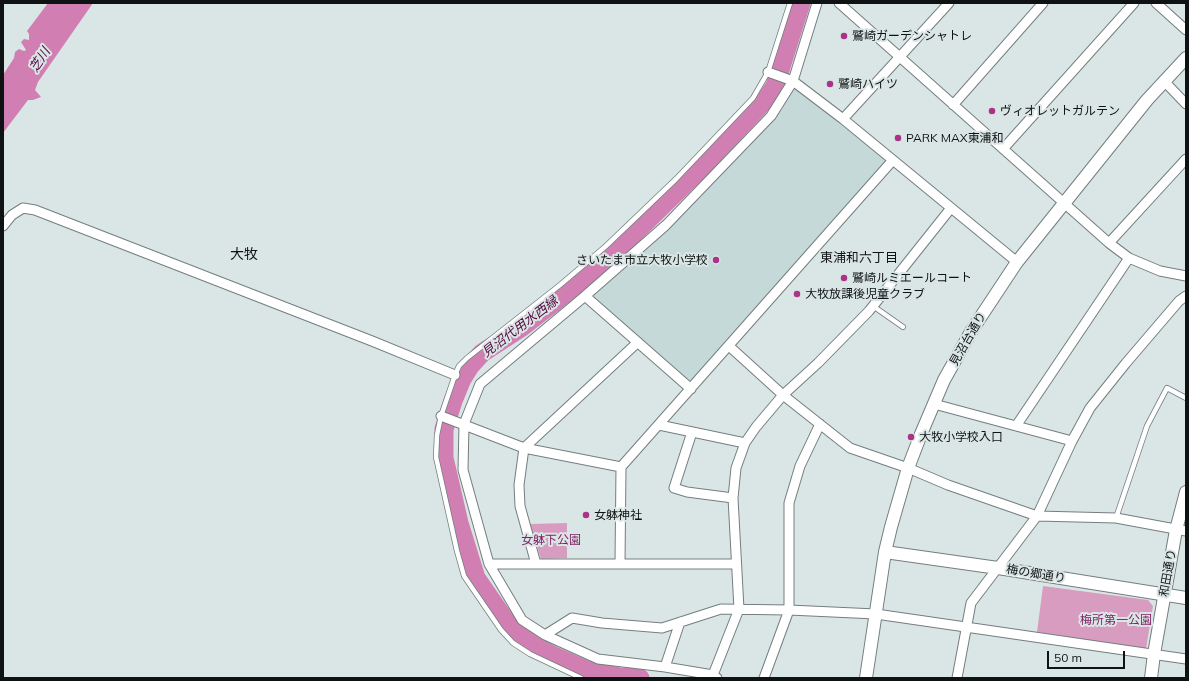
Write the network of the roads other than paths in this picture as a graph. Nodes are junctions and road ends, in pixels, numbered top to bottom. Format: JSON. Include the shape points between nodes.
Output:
{"nodes":[{"id":1,"x":790,"y":3,"type":"edge"},
{"id":2,"x":817,"y":3,"type":"edge"},
{"id":3,"x":839,"y":3,"type":"edge"},
{"id":4,"x":949,"y":3,"type":"edge"},
{"id":5,"x":1043,"y":3,"type":"edge"},
{"id":6,"x":1134,"y":3,"type":"edge"},
{"id":7,"x":1156,"y":3,"type":"edge"},
{"id":8,"x":848,"y":6,"type":"edge"},
{"id":9,"x":1186,"y":30,"type":"edge"},
{"id":10,"x":899,"y":58,"type":"junction"},
{"id":11,"x":1186,"y":58,"type":"edge"},
{"id":12,"x":768,"y":72,"type":"junction"},
{"id":13,"x":793,"y":81,"type":"junction"},
{"id":14,"x":1164,"y":81,"type":"junction"},
{"id":15,"x":1186,"y":104,"type":"edge"},
{"id":16,"x":953,"y":105,"type":"junction"},
{"id":17,"x":843,"y":119,"type":"junction"},
{"id":18,"x":1003,"y":149,"type":"junction"},
{"id":19,"x":1186,"y":159,"type":"edge"},
{"id":20,"x":893,"y":160,"type":"junction"},
{"id":21,"x":1064,"y":203,"type":"junction"},
{"id":22,"x":951,"y":208,"type":"junction"},
{"id":23,"x":3,"y":226,"type":"edge"},
{"id":24,"x":1109,"y":243,"type":"junction"},
{"id":25,"x":1129,"y":258,"type":"junction"},
{"id":26,"x":1017,"y":262,"type":"junction"},
{"id":27,"x":1186,"y":276,"type":"edge"},
{"id":28,"x":585,"y":296,"type":"junction"},
{"id":29,"x":1186,"y":296,"type":"edge"},
{"id":30,"x":873,"y":306,"type":"junction"},
{"id":31,"x":903,"y":328,"type":"dead end"},
{"id":32,"x":638,"y":342,"type":"junction"},
{"id":33,"x":729,"y":346,"type":"junction"},
{"id":34,"x":455,"y":375,"type":"junction"},
{"id":35,"x":691,"y":389,"type":"junction"},
{"id":36,"x":783,"y":395,"type":"junction"},
{"id":37,"x":1186,"y":398,"type":"edge"},
{"id":38,"x":934,"y":404,"type":"junction"},
{"id":39,"x":441,"y":416,"type":"junction"},
{"id":40,"x":464,"y":424,"type":"junction"},
{"id":41,"x":820,"y":424,"type":"junction"},
{"id":42,"x":659,"y":425,"type":"junction"},
{"id":43,"x":1016,"y":426,"type":"junction"},
{"id":44,"x":692,"y":432,"type":"junction"},
{"id":45,"x":1072,"y":441,"type":"junction"},
{"id":46,"x":745,"y":443,"type":"junction"},
{"id":47,"x":524,"y":448,"type":"junction"},
{"id":48,"x":621,"y":467,"type":"junction"},
{"id":49,"x":908,"y":468,"type":"junction"},
{"id":50,"x":1186,"y":492,"type":"edge"},
{"id":51,"x":732,"y":498,"type":"junction"},
{"id":52,"x":1038,"y":516,"type":"junction"},
{"id":53,"x":1116,"y":518,"type":"junction"},
{"id":54,"x":1181,"y":531,"type":"edge"},
{"id":55,"x":885,"y":552,"type":"junction"},
{"id":56,"x":620,"y":563,"type":"junction"},
{"id":57,"x":489,"y":564,"type":"junction"},
{"id":58,"x":536,"y":564,"type":"junction"},
{"id":59,"x":736,"y":564,"type":"junction"},
{"id":60,"x":998,"y":568,"type":"junction"},
{"id":61,"x":1164,"y":595,"type":"junction"},
{"id":62,"x":1186,"y":598,"type":"edge"},
{"id":63,"x":739,"y":609,"type":"junction"},
{"id":64,"x":789,"y":610,"type":"junction"},
{"id":65,"x":876,"y":614,"type":"junction"},
{"id":66,"x":680,"y":622,"type":"junction"},
{"id":67,"x":967,"y":627,"type":"junction"},
{"id":68,"x":545,"y":635,"type":"junction"},
{"id":69,"x":1154,"y":654,"type":"junction"},
{"id":70,"x":1186,"y":659,"type":"edge"},
{"id":71,"x":665,"y":667,"type":"junction"},
{"id":72,"x":715,"y":676,"type":"edge"},
{"id":73,"x":581,"y":678,"type":"edge"},
{"id":74,"x":764,"y":678,"type":"edge"},
{"id":75,"x":866,"y":678,"type":"edge"},
{"id":76,"x":957,"y":678,"type":"edge"},
{"id":77,"x":1151,"y":678,"type":"edge"}],
"edges":[{"from":1,"to":12,"type":"lane"},
{"from":2,"to":13,"type":"street"},
{"from":3,"to":8,"type":"street"},
{"from":4,"to":10,"type":"street"},
{"from":5,"to":16,"type":"street"},
{"from":6,"to":18,"type":"street"},
{"from":7,"to":9,"type":"street"},
{"from":8,"to":10,"type":"street"},
{"from":10,"to":16,"type":"street"},
{"from":10,"to":17,"type":"street"},
{"from":11,"to":14,"type":"street","name":"見沼台通り"},
{"from":12,"to":13,"type":"street"},
{"from":12,"to":34,"type":"lane","via":[[753,98],[676,179],[617,236],[560,285],[467,358]]},
{"from":13,"to":17,"type":"street"},
{"from":13,"to":28,"type":"street","via":[[766,122],[666,225]]},
{"from":14,"to":15,"type":"street"},
{"from":14,"to":21,"type":"street","name":"見沼台通り"},
{"from":16,"to":18,"type":"street"},
{"from":17,"to":20,"type":"street"},
{"from":18,"to":21,"type":"street"},
{"from":19,"to":24,"type":"street"},
{"from":20,"to":22,"type":"street"},
{"from":20,"to":33,"type":"street"},
{"from":21,"to":24,"type":"street"},
{"from":21,"to":26,"type":"street","name":"見沼台通り"},
{"from":22,"to":26,"type":"street"},
{"from":22,"to":30,"type":"street"},
{"from":23,"to":34,"type":"street","via":[[12,215],[23,208],[35,210]]},
{"from":24,"to":25,"type":"street"},
{"from":25,"to":27,"type":"street","via":[[1160,271]]},
{"from":25,"to":43,"type":"street"},
{"from":26,"to":38,"type":"street","name":"見沼台通り","via":[[972,330],[944,380]]},
{"from":28,"to":32,"type":"street"},
{"from":28,"to":40,"type":"street","via":[[480,384]]},
{"from":29,"to":45,"type":"street","via":[[1179,301],[1090,408]]},
{"from":30,"to":31,"type":"lane"},
{"from":30,"to":36,"type":"street"},
{"from":32,"to":35,"type":"street"},
{"from":32,"to":47,"type":"street"},
{"from":33,"to":35,"type":"street"},
{"from":33,"to":36,"type":"street"},
{"from":34,"to":39,"type":"lane"},
{"from":35,"to":42,"type":"street"},
{"from":36,"to":41,"type":"street"},
{"from":36,"to":46,"type":"street"},
{"from":37,"to":53,"type":"lane","via":[[1167,388],[1147,426]]},
{"from":38,"to":43,"type":"street"},
{"from":38,"to":49,"type":"street","name":"見沼台通り"},
{"from":39,"to":40,"type":"street"},
{"from":39,"to":73,"type":"lane","via":[[436,457],[464,576],[501,630],[513,643],[530,654]]},
{"from":40,"to":47,"type":"street"},
{"from":40,"to":57,"type":"street","via":[[463,470]]},
{"from":41,"to":49,"type":"street","via":[[850,448]]},
{"from":41,"to":64,"type":"street","via":[[800,466],[789,503]]},
{"from":42,"to":44,"type":"street"},
{"from":42,"to":48,"type":"street"},
{"from":43,"to":45,"type":"street"},
{"from":44,"to":46,"type":"street"},
{"from":44,"to":51,"type":"street","via":[[674,488]]},
{"from":45,"to":52,"type":"street"},
{"from":46,"to":51,"type":"street","via":[[736,468]]},
{"from":47,"to":48,"type":"street"},
{"from":47,"to":58,"type":"street","via":[[519,485],[520,506]]},
{"from":48,"to":56,"type":"street"},
{"from":49,"to":52,"type":"street","via":[[948,485]]},
{"from":49,"to":55,"type":"street","name":"見沼台通り"},
{"from":50,"to":54,"type":"street","name":"和田通り"},
{"from":51,"to":59,"type":"street"},
{"from":52,"to":53,"type":"street"},
{"from":52,"to":60,"type":"street"},
{"from":53,"to":54,"type":"street"},
{"from":54,"to":61,"type":"street","name":"和田通り"},
{"from":55,"to":60,"type":"street","name":"梅の郷通り"},
{"from":55,"to":65,"type":"street","name":"見沼台通り"},
{"from":56,"to":58,"type":"street"},
{"from":56,"to":59,"type":"street"},
{"from":57,"to":58,"type":"street"},
{"from":57,"to":68,"type":"street","via":[[522,620]]},
{"from":59,"to":63,"type":"street"},
{"from":60,"to":61,"type":"street","name":"梅の郷通り"},
{"from":60,"to":67,"type":"street","via":[[972,603]]},
{"from":61,"to":62,"type":"street","name":"梅の郷通り"},
{"from":61,"to":69,"type":"street","name":"和田通り"},
{"from":63,"to":64,"type":"street"},
{"from":63,"to":66,"type":"street","via":[[721,609]]},
{"from":63,"to":72,"type":"street"},
{"from":64,"to":65,"type":"street"},
{"from":64,"to":74,"type":"street"},
{"from":65,"to":67,"type":"street"},
{"from":65,"to":75,"type":"street","name":"見沼台通り"},
{"from":66,"to":68,"type":"street","via":[[662,628],[572,618]]},
{"from":66,"to":71,"type":"street"},
{"from":67,"to":69,"type":"street"},
{"from":67,"to":76,"type":"street"},
{"from":68,"to":71,"type":"street","via":[[598,659]]},
{"from":69,"to":70,"type":"street"},
{"from":69,"to":77,"type":"street","name":"和田通り"},
{"from":71,"to":72,"type":"street"}]}
